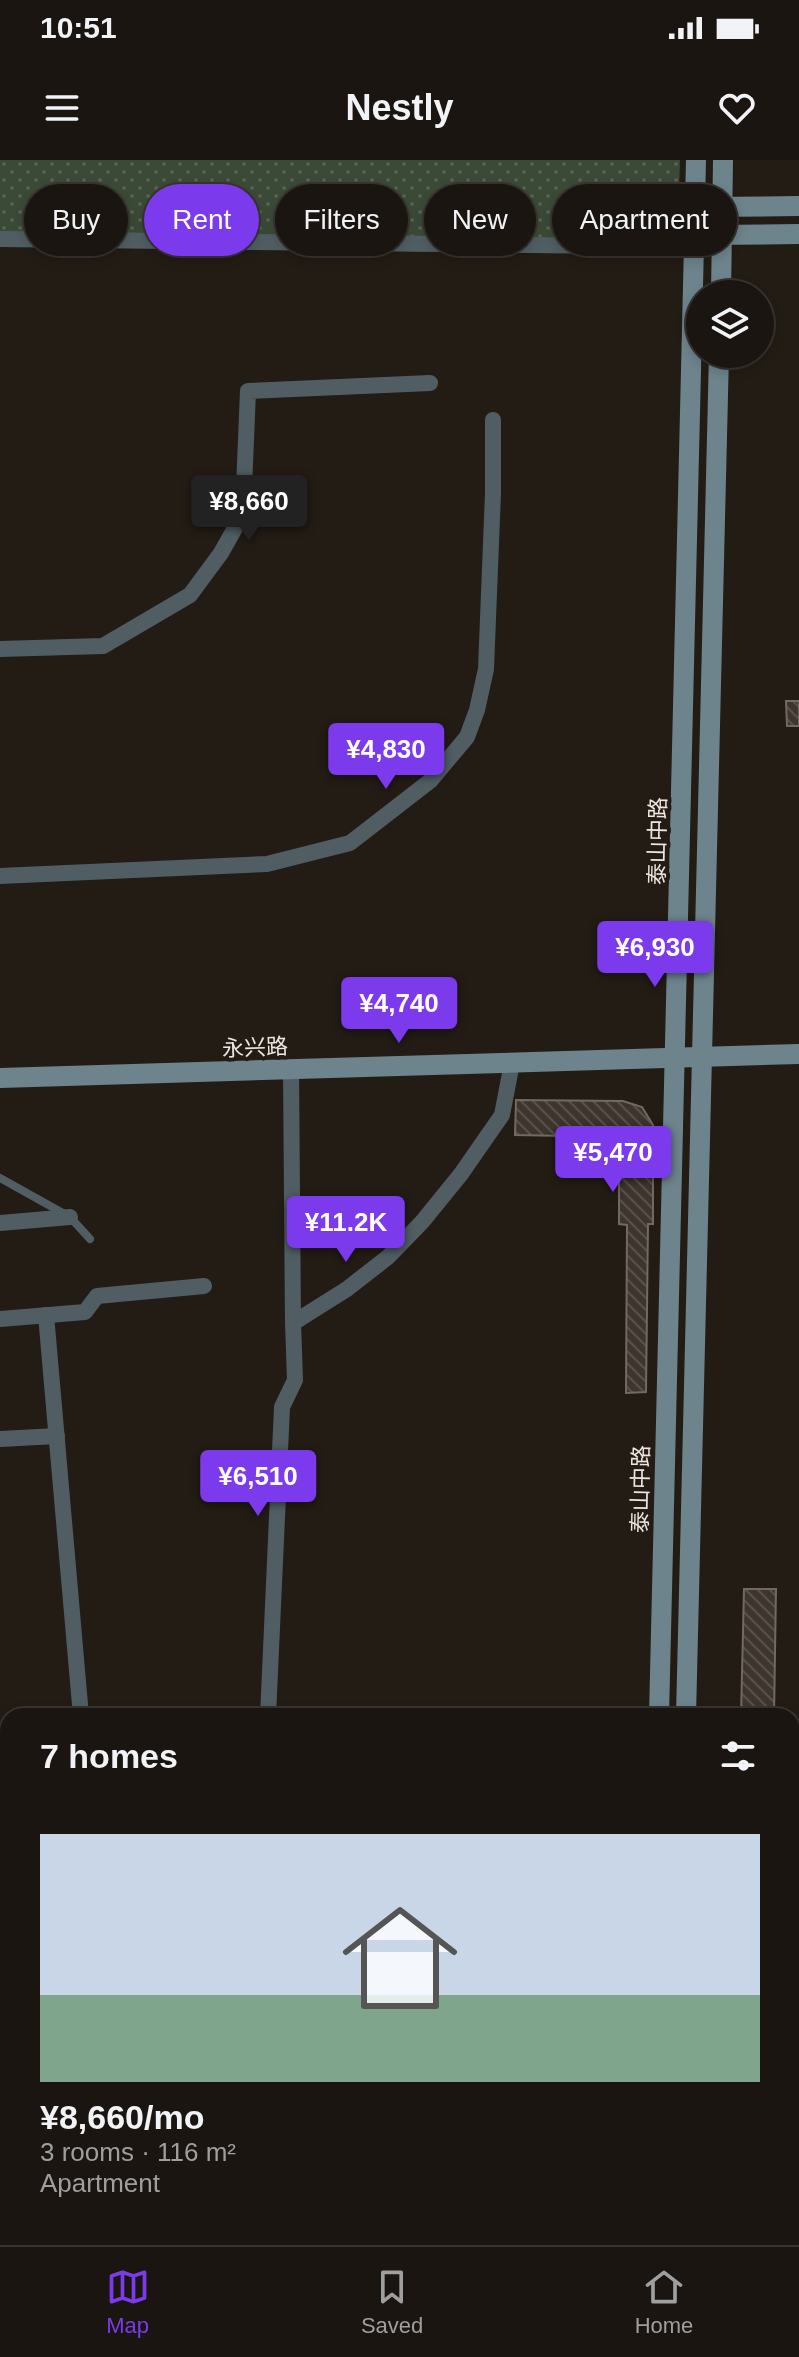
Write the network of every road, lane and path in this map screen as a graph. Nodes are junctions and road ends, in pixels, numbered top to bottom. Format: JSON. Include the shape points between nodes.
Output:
{"nodes":[{"id":1,"x":696,"y":160,"type":"edge"},
{"id":2,"x":723,"y":160,"type":"edge"},
{"id":3,"x":696,"y":184,"type":"edge"},
{"id":4,"x":723,"y":184,"type":"edge"},
{"id":5,"x":799,"y":206,"type":"edge"},
{"id":6,"x":737,"y":207,"type":"edge"},
{"id":7,"x":799,"y":234,"type":"edge"},
{"id":8,"x":737,"y":235,"type":"edge"},
{"id":9,"x":0,"y":239,"type":"edge"},
{"id":10,"x":552,"y":241,"type":"edge"},
{"id":11,"x":695,"y":256,"type":"edge"},
{"id":12,"x":722,"y":256,"type":"edge"},
{"id":13,"x":721,"y":280,"type":"edge"},
{"id":14,"x":719,"y":368,"type":"edge"},
{"id":15,"x":430,"y":383,"type":"dead end"},
{"id":16,"x":493,"y":420,"type":"dead end"},
{"id":17,"x":0,"y":649,"type":"edge"},
{"id":18,"x":0,"y":876,"type":"edge"},
{"id":19,"x":799,"y":1054,"type":"edge"},
{"id":20,"x":702,"y":1057,"type":"junction"},
{"id":21,"x":675,"y":1058,"type":"junction"},
{"id":22,"x":512,"y":1063,"type":"junction"},
{"id":23,"x":291,"y":1070,"type":"junction"},
{"id":24,"x":0,"y":1078,"type":"edge"},
{"id":25,"x":0,"y":1178,"type":"edge"},
{"id":26,"x":70,"y":1217,"type":"junction"},
{"id":27,"x":0,"y":1223,"type":"edge"},
{"id":28,"x":90,"y":1239,"type":"dead end"},
{"id":29,"x":204,"y":1286,"type":"dead end"},
{"id":30,"x":46,"y":1315,"type":"junction"},
{"id":31,"x":0,"y":1319,"type":"edge"},
{"id":32,"x":293,"y":1323,"type":"junction"},
{"id":33,"x":57,"y":1436,"type":"junction"},
{"id":34,"x":0,"y":1439,"type":"edge"},
{"id":35,"x":80,"y":1708,"type":"edge"},
{"id":36,"x":268,"y":1708,"type":"edge"},
{"id":37,"x":659,"y":1708,"type":"edge"},
{"id":38,"x":686,"y":1708,"type":"edge"}],
"edges":[{"from":1,"to":3,"type":"main road","name":"泰山中路"},
{"from":2,"to":4,"type":"main road"},
{"from":5,"to":6,"type":"main road"},
{"from":7,"to":8,"type":"main road"},
{"from":9,"to":10,"type":"street"},
{"from":11,"to":21,"type":"main road","name":"泰山中路"},
{"from":12,"to":13,"type":"main road"},
{"from":14,"to":20,"type":"main road"},
{"from":15,"to":17,"type":"street","via":[[248,391],[239,521],[190,595],[103,646]]},
{"from":16,"to":18,"type":"street","via":[[486,669],[467,737],[430,781],[350,843],[267,864]]},
{"from":19,"to":20,"type":"main road","name":"永兴路"},
{"from":20,"to":21,"type":"main road","name":"永兴路"},
{"from":20,"to":38,"type":"main road"},
{"from":21,"to":22,"type":"main road","name":"永兴路"},
{"from":21,"to":37,"type":"main road","name":"泰山中路"},
{"from":22,"to":23,"type":"main road","name":"永兴路"},
{"from":22,"to":32,"type":"street","via":[[502,1115],[422,1222],[388,1257]]},
{"from":23,"to":24,"type":"main road","name":"永兴路"},
{"from":23,"to":32,"type":"street"},
{"from":25,"to":26,"type":"lane"},
{"from":26,"to":27,"type":"street"},
{"from":26,"to":28,"type":"lane"},
{"from":29,"to":30,"type":"street","via":[[97,1296],[85,1312]]},
{"from":30,"to":31,"type":"street"},
{"from":30,"to":33,"type":"street"},
{"from":32,"to":36,"type":"street","via":[[295,1380],[282,1407]]},
{"from":33,"to":34,"type":"street"},
{"from":33,"to":35,"type":"street"}]}
